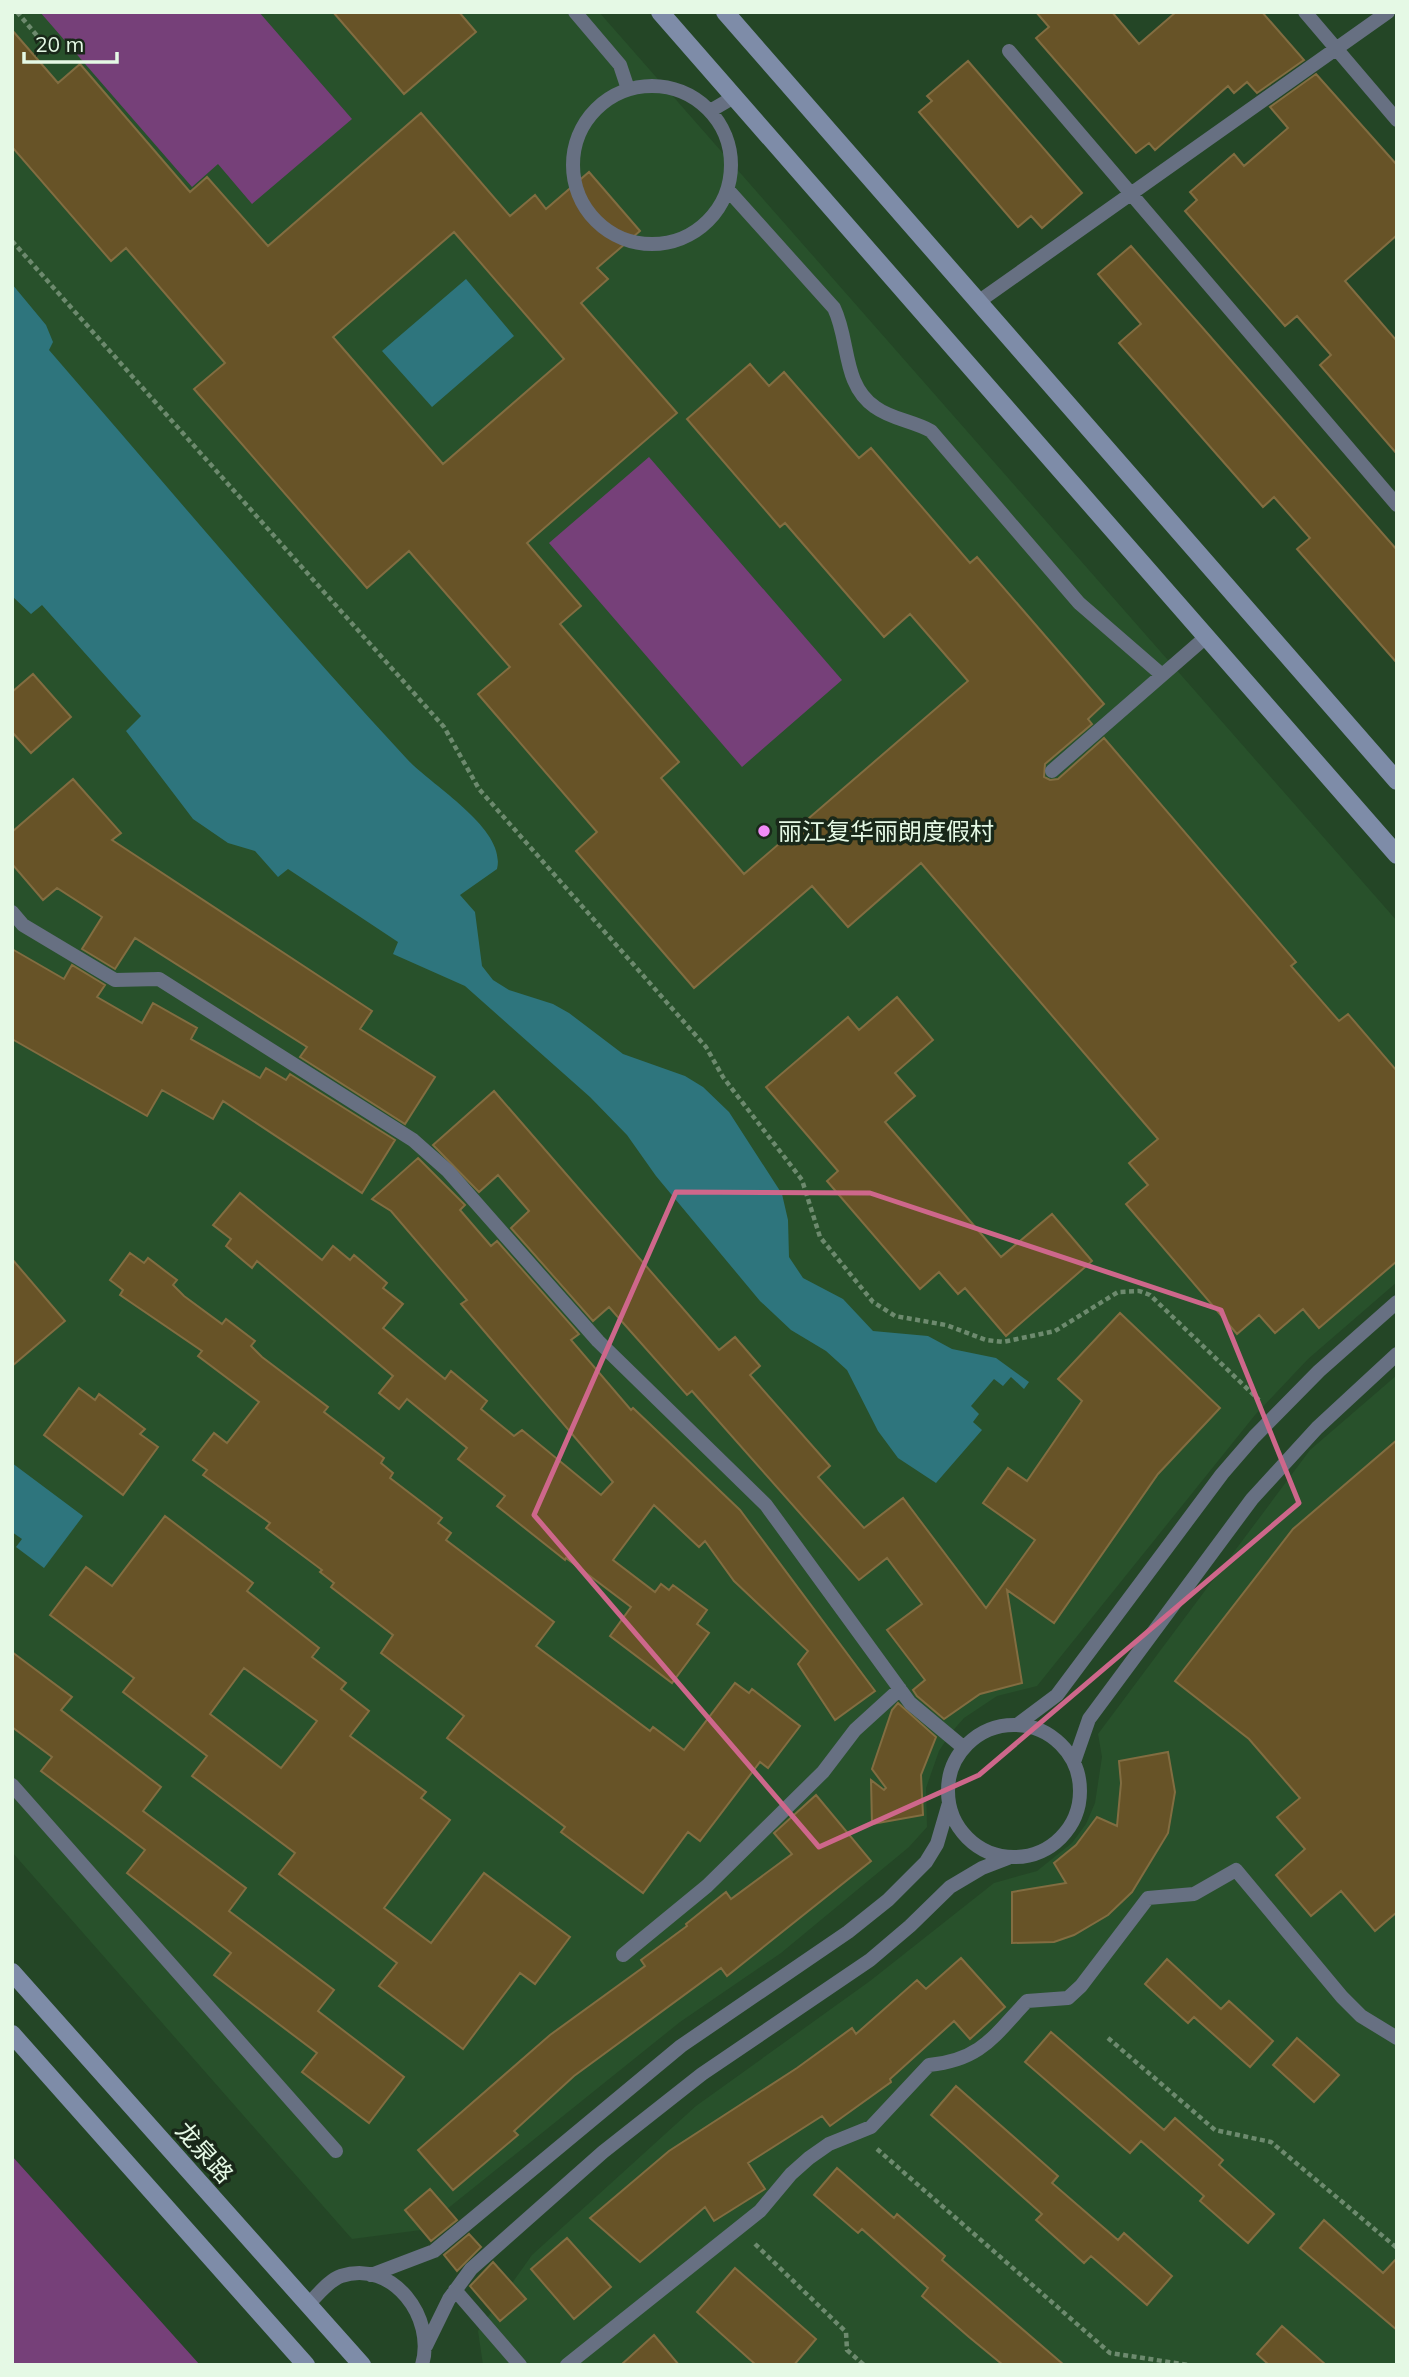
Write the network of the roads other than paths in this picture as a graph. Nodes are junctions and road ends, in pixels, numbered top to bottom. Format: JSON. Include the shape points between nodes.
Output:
{"nodes":[{"id":1,"x":575,"y":12,"type":"edge"},
{"id":2,"x":660,"y":12,"type":"edge"},
{"id":3,"x":725,"y":12,"type":"edge"},
{"id":4,"x":1305,"y":12,"type":"edge"},
{"id":5,"x":1388,"y":12,"type":"edge"},
{"id":6,"x":1336,"y":49,"type":"junction"},
{"id":7,"x":1009,"y":51,"type":"dead end"},
{"id":8,"x":628,"y":89,"type":"junction"},
{"id":9,"x":734,"y":96,"type":"junction"},
{"id":10,"x":709,"y":111,"type":"junction"},
{"id":11,"x":1397,"y":120,"type":"edge"},
{"id":12,"x":728,"y":190,"type":"junction"},
{"id":13,"x":1131,"y":194,"type":"junction"},
{"id":14,"x":978,"y":302,"type":"junction"},
{"id":15,"x":1397,"y":505,"type":"edge"},
{"id":16,"x":1206,"y":637,"type":"junction"},
{"id":17,"x":1162,"y":675,"type":"junction"},
{"id":18,"x":1052,"y":771,"type":"dead end"},
{"id":19,"x":1397,"y":781,"type":"edge"},
{"id":20,"x":1397,"y":855,"type":"edge"},
{"id":21,"x":12,"y":912,"type":"edge"},
{"id":22,"x":1397,"y":1302,"type":"edge"},
{"id":23,"x":1397,"y":1354,"type":"edge"},
{"id":24,"x":900,"y":1689,"type":"junction"},
{"id":25,"x":1017,"y":1725,"type":"junction"},
{"id":26,"x":964,"y":1748,"type":"junction"},
{"id":27,"x":1074,"y":1762,"type":"junction"},
{"id":28,"x":12,"y":1785,"type":"edge"},
{"id":29,"x":949,"y":1803,"type":"junction"},
{"id":30,"x":1008,"y":1858,"type":"junction"},
{"id":31,"x":623,"y":1955,"type":"dead end"},
{"id":32,"x":12,"y":1972,"type":"edge"},
{"id":33,"x":12,"y":2034,"type":"edge"},
{"id":34,"x":1397,"y":2038,"type":"edge"},
{"id":35,"x":335,"y":2151,"type":"dead end"},
{"id":36,"x":371,"y":2276,"type":"junction"},
{"id":37,"x":455,"y":2291,"type":"junction"},
{"id":38,"x":308,"y":2304,"type":"junction"},
{"id":39,"x":426,"y":2346,"type":"junction"},
{"id":40,"x":306,"y":2365,"type":"edge"},
{"id":41,"x":362,"y":2365,"type":"edge"},
{"id":42,"x":422,"y":2365,"type":"edge"},
{"id":43,"x":520,"y":2365,"type":"edge"},
{"id":44,"x":567,"y":2365,"type":"edge"}],
"edges":[{"from":1,"to":8,"type":"lane","via":[[620,65]]},
{"from":2,"to":9,"type":"street"},
{"from":3,"to":14,"type":"street"},
{"from":4,"to":6,"type":"lane"},
{"from":5,"to":6,"type":"lane"},
{"from":6,"to":11,"type":"lane"},
{"from":6,"to":13,"type":"lane"},
{"from":7,"to":13,"type":"lane"},
{"from":8,"to":10,"type":"lane","via":[[667,87],[685,93]]},
{"from":8,"to":12,"type":"lane","via":[[595,109],[575,143],[575,182],[592,217],[622,239],[657,245],[676,242],[708,223]]},
{"from":9,"to":10,"type":"lane"},
{"from":9,"to":16,"type":"street"},
{"from":10,"to":12,"type":"lane","via":[[725,133],[731,152]]},
{"from":12,"to":17,"type":"lane","via":[[834,308],[842,324],[849,371],[861,396],[885,413],[931,431],[1079,603]]},
{"from":13,"to":14,"type":"lane"},
{"from":13,"to":15,"type":"lane"},
{"from":14,"to":19,"type":"street"},
{"from":16,"to":17,"type":"lane"},
{"from":16,"to":20,"type":"street"},
{"from":17,"to":18,"type":"lane"},
{"from":21,"to":24,"type":"lane","via":[[23,925],[115,980],[159,979],[413,1140],[448,1171],[598,1341],[766,1505]]},
{"from":22,"to":25,"type":"lane","via":[[1275,1415],[1222,1474],[1057,1695]]},
{"from":23,"to":27,"type":"lane","via":[[1326,1418],[1252,1499],[1089,1718]]},
{"from":24,"to":26,"type":"lane","via":[[910,1703]]},
{"from":24,"to":31,"type":"lane","via":[[707,1886]]},
{"from":25,"to":26,"type":"lane","via":[[983,1732]]},
{"from":25,"to":27,"type":"lane","via":[[1050,1735]]},
{"from":26,"to":29,"type":"lane","via":[[951,1770]]},
{"from":27,"to":30,"type":"lane","via":[[1081,1796],[1069,1829],[1043,1852]]},
{"from":28,"to":35,"type":"lane"},
{"from":29,"to":30,"type":"lane","via":[[958,1826],[975,1845]]},
{"from":29,"to":36,"type":"lane","via":[[945,1824],[926,1862],[888,1900],[681,2046],[434,2251]]},
{"from":30,"to":37,"type":"lane","via":[[950,1886],[870,1960],[702,2074],[593,2161],[471,2269]]},
{"from":32,"to":38,"type":"street","name":"龙泉路"},
{"from":33,"to":40,"type":"street"},
{"from":34,"to":44,"type":"lane","via":[[1342,1997],[1236,1870],[1194,1894],[1148,1898],[1068,1998],[1027,2001],[982,2050],[929,2064],[871,2127],[829,2144],[809,2158],[760,2211]]},
{"from":36,"to":38,"type":"lane","via":[[338,2277]]},
{"from":36,"to":39,"type":"lane","via":[[386,2281],[411,2301],[420,2315]]},
{"from":37,"to":39,"type":"lane"},
{"from":37,"to":43,"type":"lane"},
{"from":38,"to":41,"type":"street","name":"龙泉路"},
{"from":39,"to":42,"type":"lane"}]}
